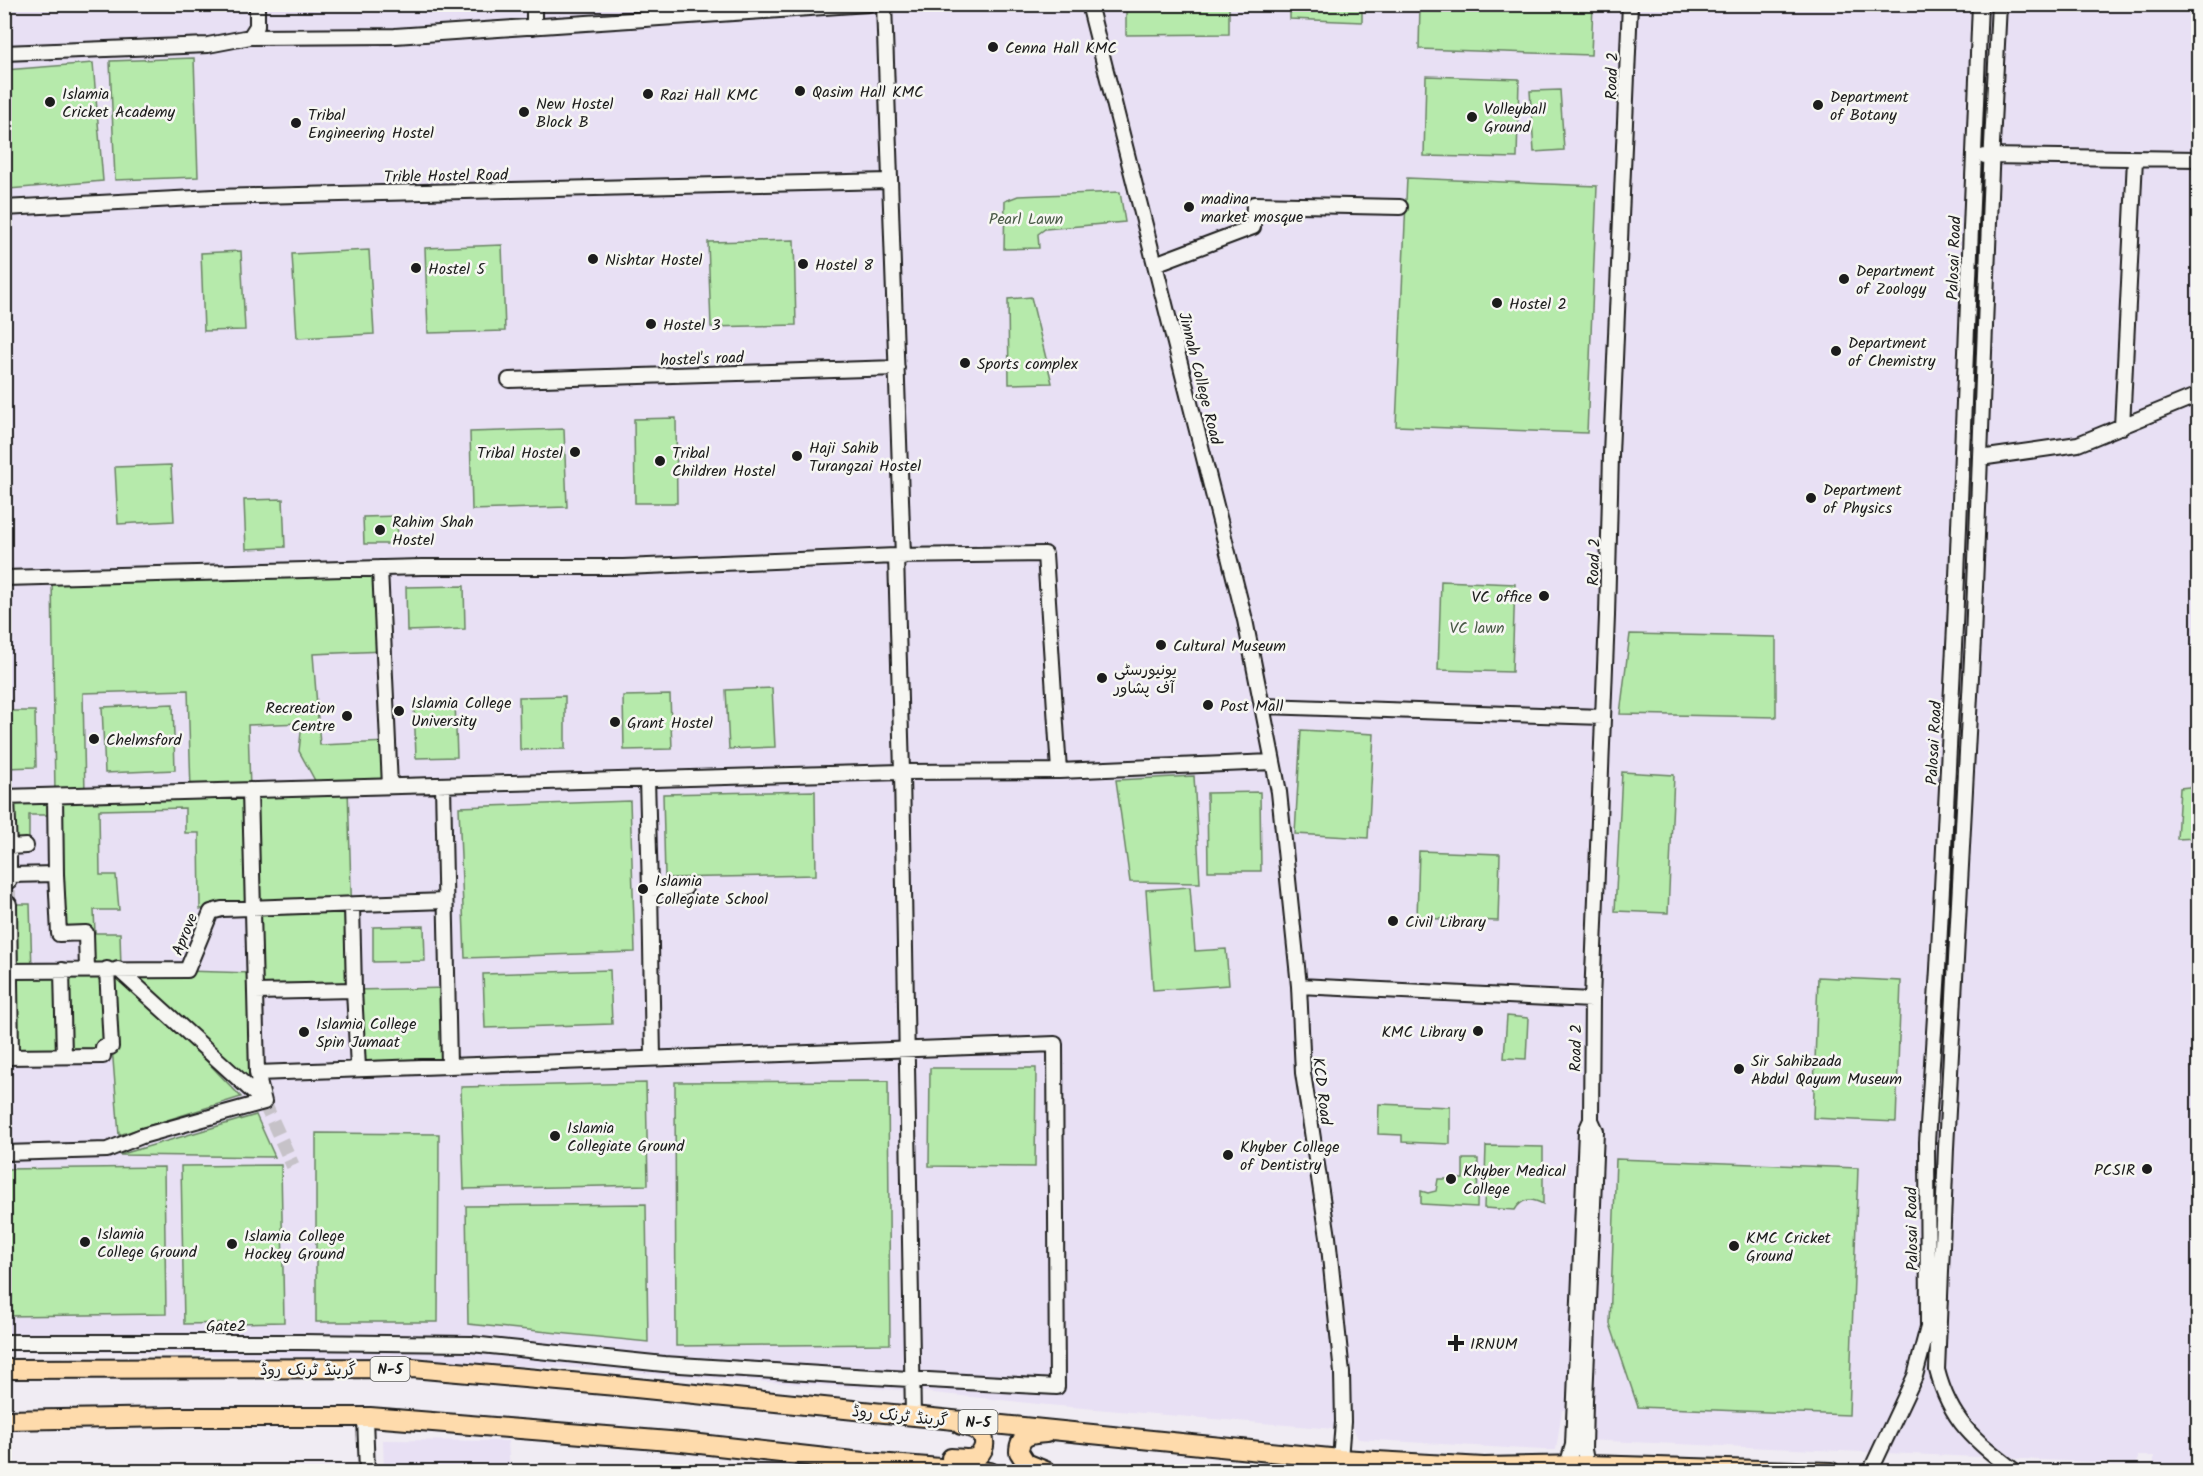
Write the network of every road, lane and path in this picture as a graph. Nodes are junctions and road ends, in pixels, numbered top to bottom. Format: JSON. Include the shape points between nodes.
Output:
{"nodes":[{"id":1,"x":257,"y":4,"type":"edge"},
{"id":2,"x":534,"y":4,"type":"edge"},
{"id":3,"x":868,"y":4,"type":"edge"},
{"id":4,"x":884,"y":4,"type":"edge"},
{"id":5,"x":1089,"y":4,"type":"edge"},
{"id":6,"x":1630,"y":4,"type":"edge"},
{"id":7,"x":1980,"y":4,"type":"edge"},
{"id":8,"x":1999,"y":4,"type":"edge"},
{"id":9,"x":534,"y":27,"type":"junction"},
{"id":10,"x":250,"y":37,"type":"junction"},
{"id":11,"x":4,"y":53,"type":"edge"},
{"id":12,"x":1974,"y":154,"type":"junction"},
{"id":13,"x":1992,"y":157,"type":"junction"},
{"id":14,"x":2135,"y":159,"type":"junction"},
{"id":15,"x":2199,"y":159,"type":"edge"},
{"id":16,"x":889,"y":181,"type":"junction"},
{"id":17,"x":1400,"y":207,"type":"dead end"},
{"id":18,"x":4,"y":208,"type":"edge"},
{"id":19,"x":1155,"y":264,"type":"junction"},
{"id":20,"x":897,"y":368,"type":"junction"},
{"id":21,"x":509,"y":380,"type":"dead end"},
{"id":22,"x":1964,"y":389,"type":"junction"},
{"id":23,"x":1982,"y":391,"type":"junction"},
{"id":24,"x":2199,"y":395,"type":"edge"},
{"id":25,"x":2122,"y":426,"type":"junction"},
{"id":26,"x":1980,"y":458,"type":"junction"},
{"id":27,"x":900,"y":557,"type":"junction"},
{"id":28,"x":380,"y":568,"type":"junction"},
{"id":29,"x":4,"y":578,"type":"edge"},
{"id":30,"x":1263,"y":706,"type":"junction"},
{"id":31,"x":1603,"y":717,"type":"junction"},
{"id":32,"x":1272,"y":762,"type":"junction"},
{"id":33,"x":1059,"y":771,"type":"junction"},
{"id":34,"x":902,"y":772,"type":"junction"},
{"id":35,"x":647,"y":779,"type":"junction"},
{"id":36,"x":443,"y":785,"type":"junction"},
{"id":37,"x":390,"y":786,"type":"junction"},
{"id":38,"x":250,"y":790,"type":"junction"},
{"id":39,"x":55,"y":796,"type":"junction"},
{"id":40,"x":6,"y":797,"type":"edge"},
{"id":41,"x":26,"y":846,"type":"dead end"},
{"id":42,"x":7,"y":851,"type":"edge"},
{"id":43,"x":56,"y":874,"type":"junction"},
{"id":44,"x":8,"y":877,"type":"edge"},
{"id":45,"x":685,"y":888,"type":"dead end"},
{"id":46,"x":650,"y":889,"type":"junction"},
{"id":47,"x":445,"y":902,"type":"junction"},
{"id":48,"x":9,"y":903,"type":"dead end"},
{"id":49,"x":352,"y":905,"type":"junction"},
{"id":50,"x":253,"y":908,"type":"junction"},
{"id":51,"x":112,"y":969,"type":"junction"},
{"id":52,"x":63,"y":970,"type":"junction"},
{"id":53,"x":87,"y":970,"type":"junction"},
{"id":54,"x":7,"y":971,"type":"edge"},
{"id":55,"x":1299,"y":986,"type":"junction"},
{"id":56,"x":354,"y":990,"type":"junction"},
{"id":57,"x":255,"y":992,"type":"junction"},
{"id":58,"x":1592,"y":1000,"type":"junction"},
{"id":59,"x":907,"y":1050,"type":"junction"},
{"id":60,"x":64,"y":1056,"type":"junction"},
{"id":61,"x":8,"y":1057,"type":"edge"},
{"id":62,"x":653,"y":1058,"type":"junction"},
{"id":63,"x":449,"y":1065,"type":"junction"},
{"id":64,"x":358,"y":1068,"type":"junction"},
{"id":65,"x":257,"y":1073,"type":"junction"},
{"id":66,"x":264,"y":1102,"type":"junction"},
{"id":67,"x":1591,"y":1120,"type":"junction"},
{"id":68,"x":4,"y":1153,"type":"edge"},
{"id":69,"x":1935,"y":1288,"type":"junction"},
{"id":70,"x":4,"y":1342,"type":"edge"},
{"id":71,"x":4,"y":1370,"type":"edge"},
{"id":72,"x":914,"y":1379,"type":"junction"},
{"id":73,"x":916,"y":1417,"type":"junction"},
{"id":74,"x":365,"y":1418,"type":"junction"},
{"id":75,"x":4,"y":1420,"type":"edge"},
{"id":76,"x":1076,"y":1431,"type":"junction"},
{"id":77,"x":1340,"y":1459,"type":"junction"},
{"id":78,"x":853,"y":1461,"type":"junction"},
{"id":79,"x":1587,"y":1465,"type":"junction"},
{"id":80,"x":1567,"y":1466,"type":"junction"},
{"id":81,"x":367,"y":1472,"type":"edge"},
{"id":82,"x":990,"y":1472,"type":"edge"},
{"id":83,"x":1048,"y":1472,"type":"edge"},
{"id":84,"x":1831,"y":1472,"type":"edge"},
{"id":85,"x":1870,"y":1472,"type":"edge"},
{"id":86,"x":2016,"y":1472,"type":"edge"}],
"edges":[{"from":1,"to":10,"type":"street","via":[[257,26]]},
{"from":2,"to":9,"type":"street"},
{"from":3,"to":9,"type":"street"},
{"from":4,"to":16,"type":"street"},
{"from":5,"to":19,"type":"street","name":"Jinnah College Road"},
{"from":6,"to":31,"type":"street","name":"Road 2"},
{"from":7,"to":12,"type":"street","name":"Palosai Road"},
{"from":8,"to":13,"type":"street"},
{"from":9,"to":10,"type":"street","via":[[395,36]]},
{"from":10,"to":11,"type":"street","via":[[208,45]]},
{"from":12,"to":13,"type":"street"},
{"from":12,"to":22,"type":"street","name":"Palosai Road"},
{"from":13,"to":14,"type":"street"},
{"from":13,"to":23,"type":"street"},
{"from":14,"to":15,"type":"street"},
{"from":14,"to":25,"type":"street"},
{"from":16,"to":18,"type":"street","name":"Trible Hostel Road","via":[[214,197]]},
{"from":16,"to":20,"type":"street"},
{"from":17,"to":19,"type":"street","via":[[1254,204],[1253,227]]},
{"from":19,"to":30,"type":"street","name":"Jinnah College Road"},
{"from":20,"to":21,"type":"street","name":"hostel's road"},
{"from":20,"to":27,"type":"street"},
{"from":22,"to":23,"type":"street"},
{"from":22,"to":69,"type":"street","name":"Palosai Road","via":[[1940,945],[1927,1142]]},
{"from":23,"to":26,"type":"street"},
{"from":24,"to":25,"type":"street"},
{"from":25,"to":26,"type":"street","via":[[2079,444]]},
{"from":26,"to":69,"type":"street"},
{"from":27,"to":28,"type":"street","via":[[623,567]]},
{"from":27,"to":33,"type":"street","via":[[1045,555]]},
{"from":27,"to":34,"type":"street"},
{"from":28,"to":29,"type":"street"},
{"from":28,"to":37,"type":"street"},
{"from":30,"to":31,"type":"street"},
{"from":30,"to":32,"type":"street","name":"Jinnah College Road"},
{"from":31,"to":58,"type":"street","name":"Road 2"},
{"from":32,"to":33,"type":"street"},
{"from":32,"to":55,"type":"street","name":"KCD Road","via":[[1279,792]]},
{"from":33,"to":34,"type":"street"},
{"from":34,"to":35,"type":"street"},
{"from":34,"to":59,"type":"street"},
{"from":35,"to":36,"type":"street"},
{"from":35,"to":46,"type":"street"},
{"from":36,"to":37,"type":"street"},
{"from":36,"to":47,"type":"street"},
{"from":37,"to":38,"type":"street"},
{"from":38,"to":39,"type":"street"},
{"from":38,"to":50,"type":"street"},
{"from":39,"to":40,"type":"street"},
{"from":39,"to":43,"type":"street"},
{"from":40,"to":42,"type":"street"},
{"from":41,"to":42,"type":"street","via":[[9,846]]},
{"from":42,"to":44,"type":"street"},
{"from":43,"to":44,"type":"street"},
{"from":43,"to":53,"type":"street","via":[[58,934],[86,933]]},
{"from":45,"to":46,"type":"street"},
{"from":46,"to":62,"type":"street"},
{"from":47,"to":49,"type":"street"},
{"from":47,"to":63,"type":"street"},
{"from":48,"to":54,"type":"street"},
{"from":49,"to":50,"type":"street"},
{"from":49,"to":56,"type":"street"},
{"from":50,"to":51,"type":"street","name":"Aprove","via":[[211,912],[187,970]]},
{"from":50,"to":57,"type":"street"},
{"from":51,"to":53,"type":"street"},
{"from":51,"to":60,"type":"street","via":[[111,1047],[103,1047],[103,1056]]},
{"from":51,"to":66,"type":"street"},
{"from":52,"to":53,"type":"street"},
{"from":52,"to":54,"type":"street"},
{"from":52,"to":60,"type":"street"},
{"from":54,"to":61,"type":"street"},
{"from":55,"to":58,"type":"street"},
{"from":55,"to":77,"type":"street","name":"KCD Road","via":[[1303,1073],[1328,1237],[1342,1373],[1344,1422]]},
{"from":56,"to":57,"type":"street"},
{"from":56,"to":64,"type":"street"},
{"from":57,"to":65,"type":"street"},
{"from":58,"to":67,"type":"street","name":"Road 2"},
{"from":59,"to":62,"type":"street"},
{"from":59,"to":72,"type":"street"},
{"from":59,"to":72,"type":"street","name":"Gate2","via":[[1055,1044],[1057,1387]]},
{"from":60,"to":61,"type":"street"},
{"from":62,"to":63,"type":"street"},
{"from":63,"to":64,"type":"street"},
{"from":64,"to":65,"type":"street"},
{"from":65,"to":66,"type":"street"},
{"from":66,"to":68,"type":"street","via":[[142,1136],[107,1150]]},
{"from":67,"to":79,"type":"street","name":"Road 2","via":[[1596,1131],[1585,1400]]},
{"from":67,"to":80,"type":"street","name":"Road 2","via":[[1586,1131],[1573,1445]]},
{"from":69,"to":85,"type":"street","name":"Palosai Road","via":[[1915,1376]]},
{"from":69,"to":86,"type":"street","via":[[1937,1370],[1943,1395],[1968,1432]]},
{"from":70,"to":72,"type":"street","name":"Gate2","via":[[448,1344],[664,1364]]},
{"from":71,"to":73,"type":"highway","name":"گرینڈ ٹرنک روڈ","number":"N-5","via":[[412,1368]]},
{"from":72,"to":73,"type":"street"},
{"from":73,"to":76,"type":"highway","name":"گرینڈ ٹرنک روڈ","number":"N-5"},
{"from":73,"to":78,"type":"highway","via":[[977,1430],[984,1441],[981,1453],[965,1459],[875,1456]]},
{"from":74,"to":75,"type":"highway"},
{"from":74,"to":78,"type":"highway","via":[[682,1442]]},
{"from":74,"to":81,"type":"street"},
{"from":76,"to":77,"type":"highway","name":"گرینڈ ٹرنک روڈ","number":"N-5"},
{"from":76,"to":83,"type":"highway","via":[[1034,1434],[1020,1443],[1019,1452],[1026,1463]]},
{"from":77,"to":80,"type":"highway","name":"گرینڈ ٹرنک روڈ","number":"N-5","via":[[1484,1467]]},
{"from":78,"to":82,"type":"highway"},
{"from":79,"to":80,"type":"highway","name":"گرینڈ ٹرنک روڈ","number":"N-5"},
{"from":79,"to":84,"type":"highway","name":"گرینڈ ٹرنک روڈ","number":"N-5"}]}
